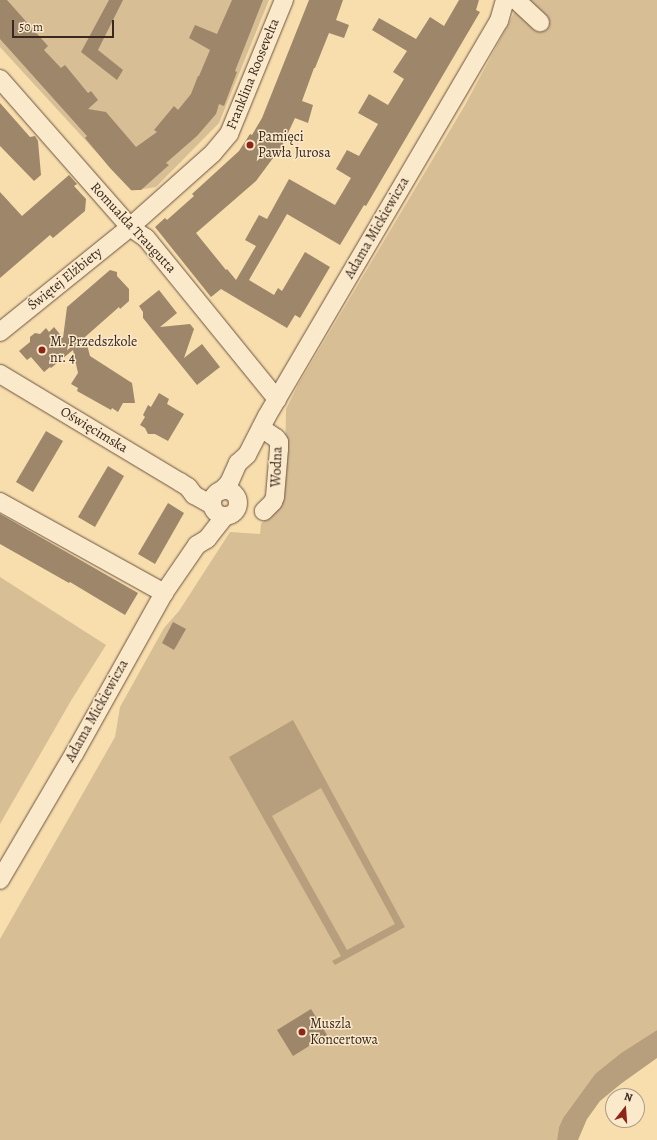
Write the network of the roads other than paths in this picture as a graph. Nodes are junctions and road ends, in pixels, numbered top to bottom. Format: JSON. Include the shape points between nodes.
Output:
{"nodes":[{"id":1,"x":284,"y":0,"type":"edge"},
{"id":2,"x":505,"y":0,"type":"edge"},
{"id":3,"x":516,"y":0,"type":"edge"},
{"id":4,"x":540,"y":22,"type":"dead end"},
{"id":5,"x":0,"y":79,"type":"edge"},
{"id":6,"x":130,"y":227,"type":"junction"},
{"id":7,"x":0,"y":332,"type":"edge"},
{"id":8,"x":0,"y":374,"type":"edge"},
{"id":9,"x":277,"y":399,"type":"junction"},
{"id":10,"x":261,"y":428,"type":"junction"},
{"id":11,"x":0,"y":502,"type":"edge"},
{"id":12,"x":221,"y":502,"type":"junction"},
{"id":13,"x":264,"y":511,"type":"dead end"},
{"id":14,"x":164,"y":593,"type":"junction"},
{"id":15,"x":0,"y":880,"type":"edge"}],
"edges":[{"from":1,"to":6,"type":"street","name":"Franklina Roosevelta","via":[[229,134],[213,153]]},
{"from":2,"to":9,"type":"street","name":"Adama Mickiewicza","via":[[499,21]]},
{"from":3,"to":4,"type":"street"},
{"from":5,"to":6,"type":"street","name":"Romualda Traugutta"},
{"from":6,"to":7,"type":"street","name":"Świętej Elżbiety"},
{"from":6,"to":9,"type":"street","name":"Romualda Traugutta","via":[[146,238]]},
{"from":8,"to":12,"type":"street","name":"Oświęcimska","via":[[188,487],[194,495]]},
{"from":9,"to":10,"type":"street","name":"Adama Mickiewicza"},
{"from":10,"to":12,"type":"street","name":"Adama Mickiewicza","via":[[248,455],[247,470]]},
{"from":10,"to":13,"type":"street","name":"Wodna","via":[[276,438],[280,449],[275,497]]},
{"from":11,"to":14,"type":"street"},
{"from":12,"to":14,"type":"street","name":"Adama Mickiewicza","via":[[207,539],[197,544]]},
{"from":14,"to":15,"type":"street","name":"Adama Mickiewicza","via":[[78,748]]}]}
